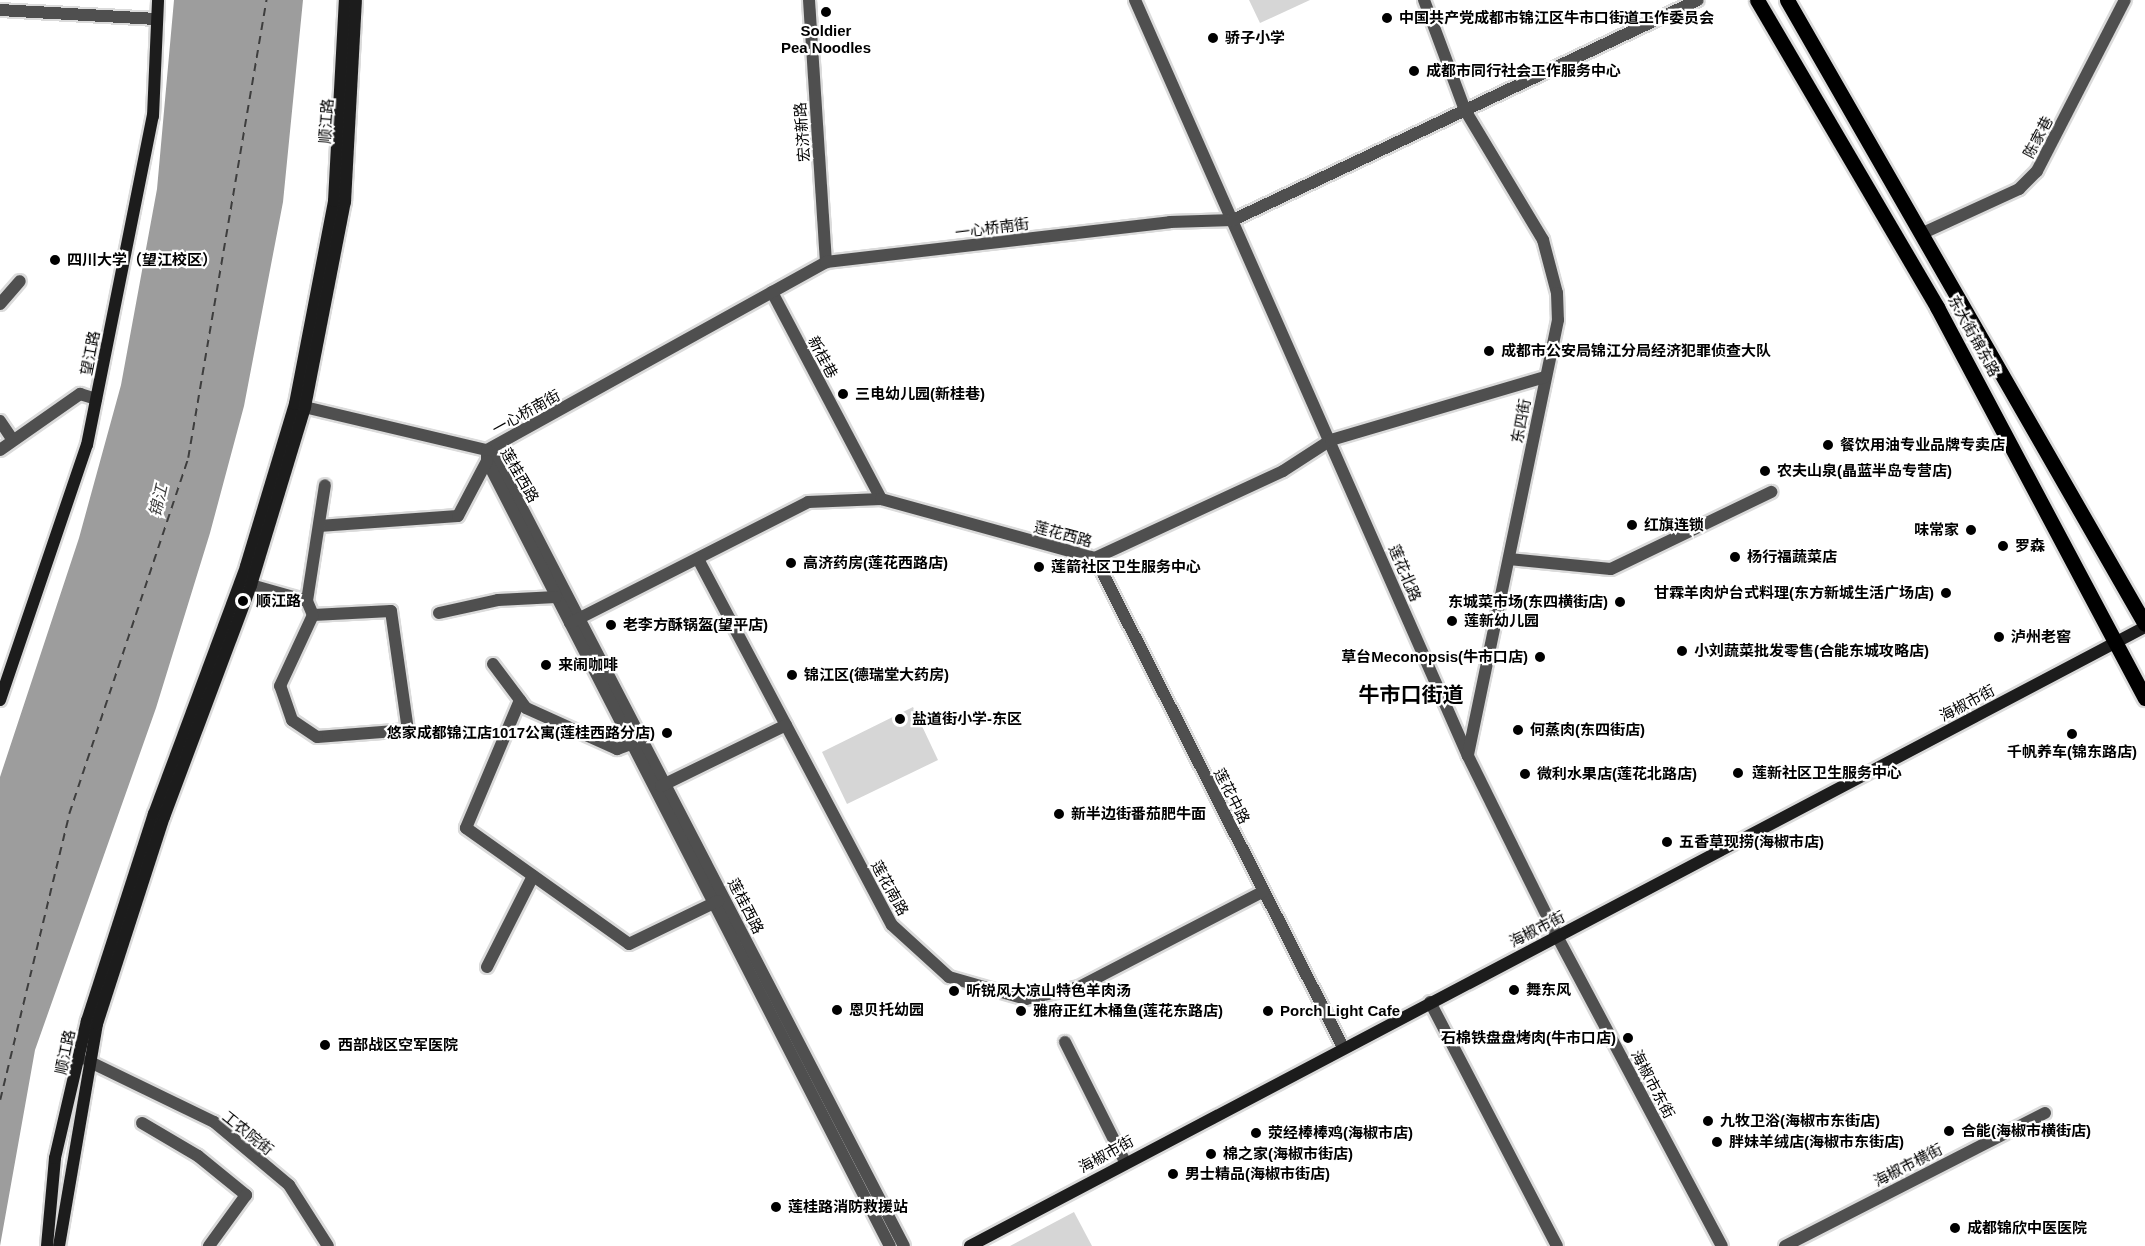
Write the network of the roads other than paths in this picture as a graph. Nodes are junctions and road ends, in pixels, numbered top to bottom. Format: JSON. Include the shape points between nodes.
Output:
{"nodes":[{"id":1,"x":158,"y":0,"type":"edge"},
{"id":2,"x":345,"y":0,"type":"edge"},
{"id":3,"x":356,"y":0,"type":"edge"},
{"id":4,"x":809,"y":0,"type":"edge"},
{"id":5,"x":1135,"y":0,"type":"edge"},
{"id":6,"x":1424,"y":0,"type":"edge"},
{"id":7,"x":1698,"y":0,"type":"edge"},
{"id":8,"x":1757,"y":0,"type":"edge"},
{"id":9,"x":1787,"y":0,"type":"edge"},
{"id":10,"x":2125,"y":0,"type":"edge"},
{"id":11,"x":0,"y":10,"type":"edge"},
{"id":12,"x":157,"y":19,"type":"junction"},
{"id":13,"x":1465,"y":110,"type":"junction"},
{"id":14,"x":1233,"y":220,"type":"junction"},
{"id":15,"x":1923,"y":233,"type":"junction"},
{"id":16,"x":826,"y":262,"type":"junction"},
{"id":17,"x":20,"y":281,"type":"dead end"},
{"id":18,"x":772,"y":292,"type":"junction"},
{"id":19,"x":0,"y":304,"type":"edge"},
{"id":20,"x":1545,"y":377,"type":"junction"},
{"id":21,"x":96,"y":399,"type":"junction"},
{"id":22,"x":300,"y":406,"type":"junction"},
{"id":23,"x":0,"y":421,"type":"edge"},
{"id":24,"x":13,"y":440,"type":"junction"},
{"id":25,"x":1331,"y":440,"type":"junction"},
{"id":26,"x":0,"y":450,"type":"edge"},
{"id":27,"x":487,"y":456,"type":"junction"},
{"id":28,"x":325,"y":485,"type":"dead end"},
{"id":29,"x":1771,"y":492,"type":"dead end"},
{"id":30,"x":881,"y":499,"type":"junction"},
{"id":31,"x":319,"y":526,"type":"junction"},
{"id":32,"x":1095,"y":558,"type":"junction"},
{"id":33,"x":698,"y":559,"type":"junction"},
{"id":34,"x":1509,"y":559,"type":"junction"},
{"id":35,"x":251,"y":585,"type":"junction"},
{"id":36,"x":556,"y":597,"type":"junction"},
{"id":37,"x":307,"y":601,"type":"junction"},
{"id":38,"x":439,"y":614,"type":"dead end"},
{"id":39,"x":313,"y":615,"type":"junction"},
{"id":40,"x":575,"y":620,"type":"junction"},
{"id":41,"x":2145,"y":625,"type":"edge"},
{"id":42,"x":2119,"y":640,"type":"junction"},
{"id":43,"x":493,"y":664,"type":"dead end"},
{"id":44,"x":2145,"y":698,"type":"edge"},
{"id":45,"x":0,"y":700,"type":"edge"},
{"id":46,"x":520,"y":700,"type":"junction"},
{"id":47,"x":786,"y":725,"type":"junction"},
{"id":48,"x":632,"y":744,"type":"junction"},
{"id":49,"x":1468,"y":756,"type":"junction"},
{"id":50,"x":660,"y":786,"type":"junction"},
{"id":51,"x":533,"y":876,"type":"junction"},
{"id":52,"x":1264,"y":891,"type":"junction"},
{"id":53,"x":719,"y":901,"type":"junction"},
{"id":54,"x":1557,"y":936,"type":"junction"},
{"id":55,"x":487,"y":967,"type":"dead end"},
{"id":56,"x":1430,"y":1002,"type":"junction"},
{"id":57,"x":1065,"y":1041,"type":"dead end"},
{"id":58,"x":1343,"y":1047,"type":"junction"},
{"id":59,"x":88,"y":1061,"type":"junction"},
{"id":60,"x":2045,"y":1113,"type":"dead end"},
{"id":61,"x":142,"y":1123,"type":"dead end"},
{"id":62,"x":1124,"y":1160,"type":"junction"},
{"id":63,"x":47,"y":1246,"type":"edge"},
{"id":64,"x":59,"y":1246,"type":"edge"},
{"id":65,"x":209,"y":1246,"type":"edge"},
{"id":66,"x":328,"y":1246,"type":"edge"},
{"id":67,"x":890,"y":1246,"type":"edge"},
{"id":68,"x":904,"y":1246,"type":"edge"},
{"id":69,"x":970,"y":1246,"type":"edge"},
{"id":70,"x":1557,"y":1246,"type":"edge"},
{"id":71,"x":1722,"y":1246,"type":"edge"},
{"id":72,"x":1785,"y":1246,"type":"edge"}],
"edges":[{"from":1,"to":12,"type":"main road","name":"望江路"},
{"from":2,"to":22,"type":"main road","name":"顺江路","via":[[334,201]]},
{"from":3,"to":22,"type":"main road","name":"顺江路","via":[[345,202]]},
{"from":4,"to":16,"type":"street","name":"宏济新路"},
{"from":5,"to":14,"type":"street"},
{"from":6,"to":13,"type":"street","name":"东四街"},
{"from":7,"to":13,"type":"street","name":"一心桥南街"},
{"from":8,"to":42,"type":"main road","name":"东大街锦东路","via":[[1937,307]]},
{"from":9,"to":15,"type":"main road","name":"东大街锦东路"},
{"from":10,"to":15,"type":"street","name":"陈家巷","via":[[2037,171],[2019,189]]},
{"from":11,"to":12,"type":"street"},
{"from":12,"to":21,"type":"main road","name":"望江路","via":[[153,116]]},
{"from":13,"to":14,"type":"street","name":"一心桥南街"},
{"from":13,"to":20,"type":"street","name":"东四街","via":[[1543,240],[1551,264],[1558,320]]},
{"from":14,"to":16,"type":"street","name":"一心桥南街","via":[[1170,222]]},
{"from":14,"to":25,"type":"street","name":"莲花北路"},
{"from":15,"to":41,"type":"main road","name":"东大街锦东路"},
{"from":16,"to":18,"type":"street","name":"一心桥南街"},
{"from":17,"to":19,"type":"street"},
{"from":18,"to":27,"type":"street","name":"一心桥南街"},
{"from":18,"to":30,"type":"street","name":"新桂巷"},
{"from":20,"to":25,"type":"street","name":"莲花西路"},
{"from":20,"to":34,"type":"street","name":"东四街"},
{"from":21,"to":24,"type":"street","via":[[80,394]]},
{"from":21,"to":45,"type":"main road","name":"望江路","via":[[87,445]]},
{"from":22,"to":27,"type":"street","name":"一心桥南街"},
{"from":22,"to":35,"type":"main road","name":"顺江路"},
{"from":22,"to":63,"type":"main road","name":"顺江路","via":[[246,566],[154,814],[87,1021],[55,1158]]},
{"from":23,"to":24,"type":"street"},
{"from":24,"to":26,"type":"street"},
{"from":25,"to":32,"type":"street","name":"莲花西路","via":[[1283,471]]},
{"from":25,"to":49,"type":"street","name":"莲花北路"},
{"from":27,"to":31,"type":"street","via":[[459,516]]},
{"from":27,"to":36,"type":"street","name":"莲桂西路"},
{"from":27,"to":40,"type":"street","name":"莲桂西路"},
{"from":28,"to":31,"type":"street"},
{"from":29,"to":34,"type":"street","via":[[1611,569]]},
{"from":30,"to":32,"type":"street","name":"莲花西路"},
{"from":30,"to":33,"type":"street","name":"莲花西路","via":[[808,502]]},
{"from":31,"to":37,"type":"street"},
{"from":32,"to":52,"type":"street","name":"莲花中路"},
{"from":33,"to":40,"type":"street","name":"莲花西路"},
{"from":33,"to":47,"type":"street","name":"莲花南路"},
{"from":34,"to":49,"type":"street","name":"东四街"},
{"from":35,"to":37,"type":"street"},
{"from":35,"to":59,"type":"main road","name":"顺江路","via":[[164,818]]},
{"from":36,"to":38,"type":"street","via":[[498,600]]},
{"from":36,"to":40,"type":"street","name":"莲桂西路"},
{"from":37,"to":39,"type":"street"},
{"from":39,"to":39,"type":"street","via":[[391,611],[408,730],[316,737],[292,720],[280,687]]},
{"from":40,"to":48,"type":"street","name":"莲桂西路"},
{"from":40,"to":50,"type":"street","name":"莲桂西路"},
{"from":41,"to":42,"type":"main road","name":"海椒市街"},
{"from":42,"to":44,"type":"main road","name":"东大街锦东路"},
{"from":42,"to":54,"type":"main road","name":"海椒市街"},
{"from":43,"to":46,"type":"street"},
{"from":46,"to":48,"type":"street","via":[[526,708],[617,749]]},
{"from":46,"to":51,"type":"street","via":[[466,828]]},
{"from":47,"to":50,"type":"street"},
{"from":47,"to":52,"type":"street","name":"莲花南路","via":[[892,925],[949,977],[1026,999],[1079,987]]},
{"from":48,"to":50,"type":"street","name":"莲桂西路"},
{"from":49,"to":54,"type":"street","name":"莲花北路"},
{"from":50,"to":53,"type":"street","name":"莲桂西路"},
{"from":51,"to":53,"type":"street","via":[[629,944]]},
{"from":51,"to":55,"type":"street"},
{"from":52,"to":58,"type":"street","name":"莲花中路"},
{"from":53,"to":67,"type":"street","name":"莲桂西路"},
{"from":53,"to":68,"type":"street","name":"莲桂西路"},
{"from":54,"to":56,"type":"main road","name":"海椒市街"},
{"from":54,"to":71,"type":"street","name":"海椒市东街"},
{"from":56,"to":58,"type":"main road","name":"海椒市街"},
{"from":56,"to":70,"type":"street"},
{"from":57,"to":62,"type":"street"},
{"from":58,"to":62,"type":"main road","name":"海椒市街"},
{"from":59,"to":64,"type":"main road","name":"顺江路"},
{"from":59,"to":66,"type":"street","name":"工农院街","via":[[214,1122],[289,1185]]},
{"from":60,"to":72,"type":"street","name":"海椒市横街"},
{"from":61,"to":65,"type":"street","via":[[198,1156],[246,1195]]},
{"from":62,"to":69,"type":"main road","name":"海椒市街"}]}
